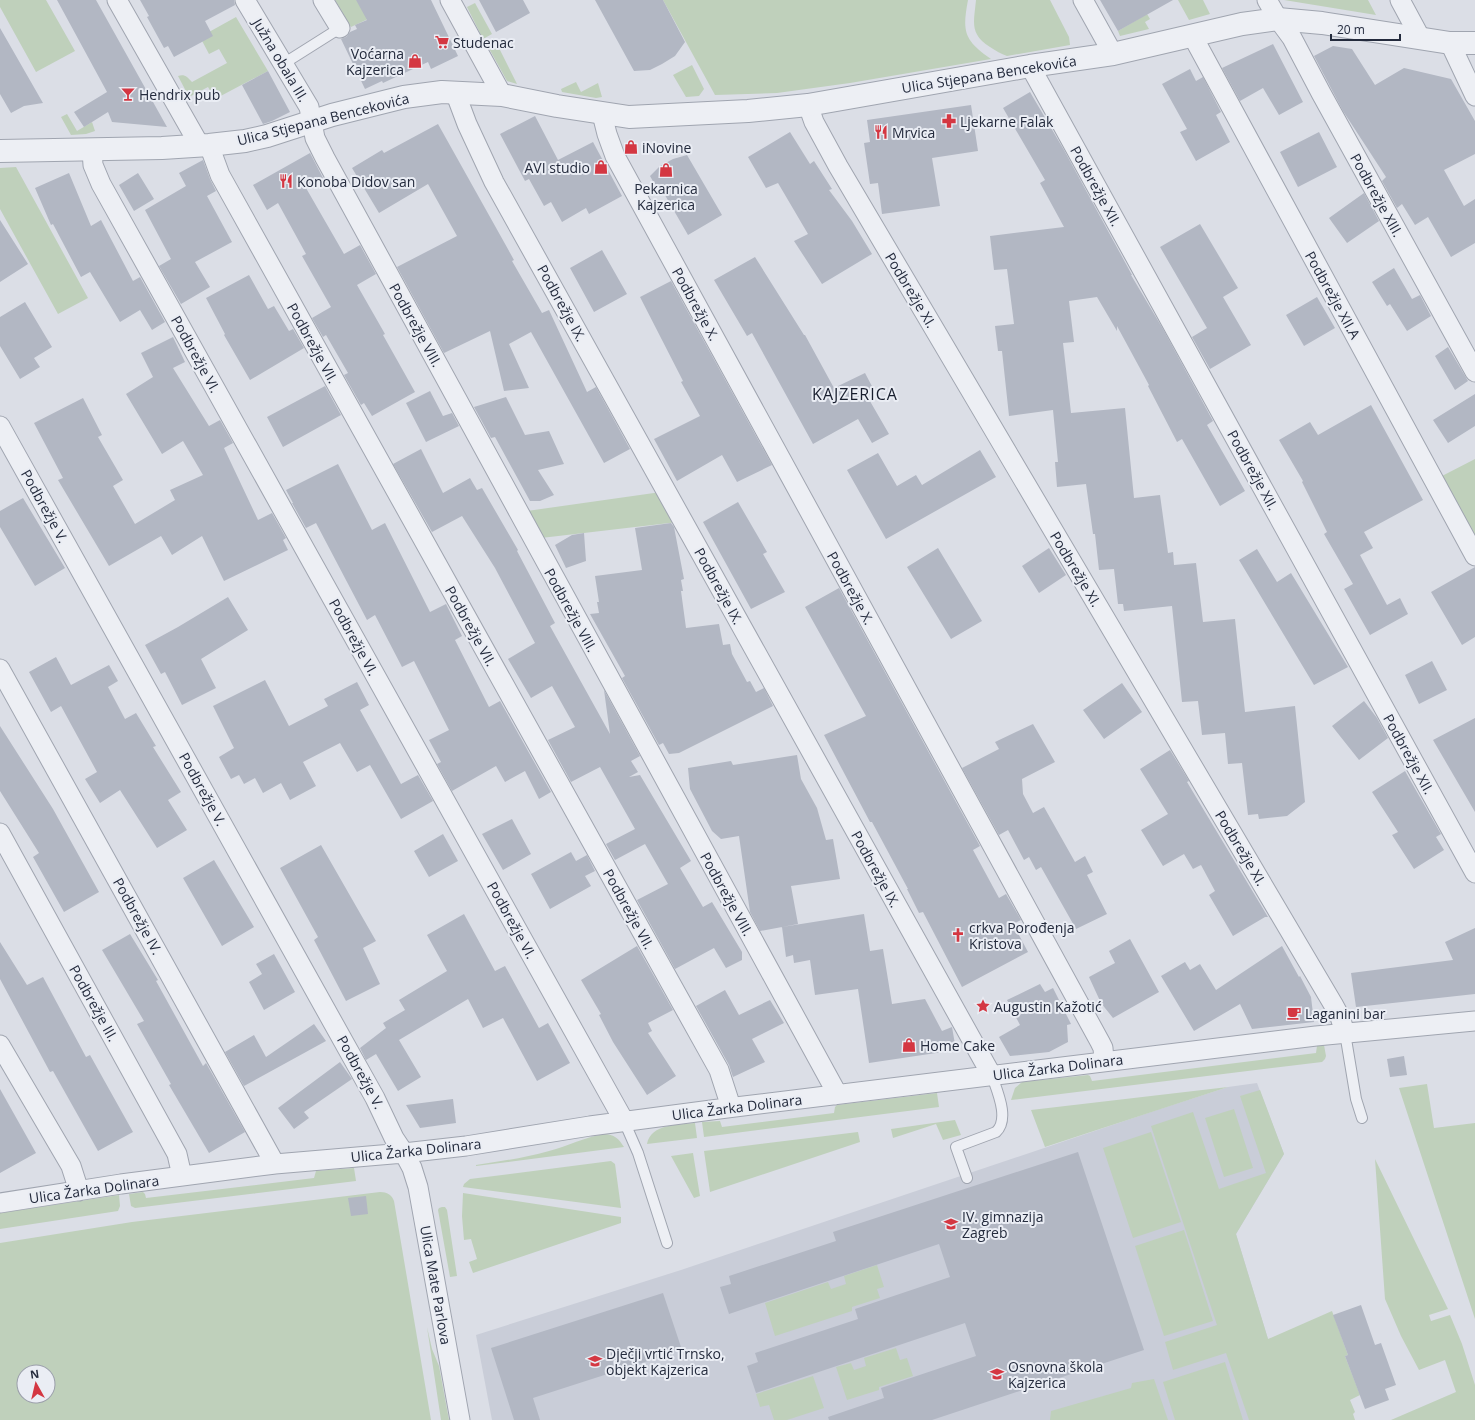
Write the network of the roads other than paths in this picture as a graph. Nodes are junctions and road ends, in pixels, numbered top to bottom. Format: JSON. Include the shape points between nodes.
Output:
{"nodes":[{"id":1,"x":117,"y":0,"type":"edge"},
{"id":2,"x":246,"y":0,"type":"edge"},
{"id":3,"x":323,"y":0,"type":"edge"},
{"id":4,"x":450,"y":0,"type":"edge"},
{"id":5,"x":1083,"y":0,"type":"edge"},
{"id":6,"x":1267,"y":0,"type":"edge"},
{"id":7,"x":1400,"y":0,"type":"edge"},
{"id":8,"x":1278,"y":19,"type":"junction"},
{"id":9,"x":340,"y":28,"type":"joint"},
{"id":10,"x":1192,"y":35,"type":"junction"},
{"id":11,"x":1421,"y":39,"type":"junction"},
{"id":12,"x":1450,"y":43,"type":"junction"},
{"id":13,"x":1475,"y":43,"type":"edge"},
{"id":14,"x":1113,"y":54,"type":"junction"},
{"id":15,"x":283,"y":64,"type":"junction"},
{"id":16,"x":1030,"y":66,"type":"junction"},
{"id":17,"x":455,"y":92,"type":"junction"},
{"id":18,"x":502,"y":95,"type":"junction"},
{"id":19,"x":1475,"y":96,"type":"edge"},
{"id":20,"x":808,"y":105,"type":"junction"},
{"id":21,"x":602,"y":114,"type":"junction"},
{"id":22,"x":312,"y":122,"type":"junction"},
{"id":23,"x":204,"y":146,"type":"junction"},
{"id":24,"x":92,"y":150,"type":"junction"},
{"id":25,"x":0,"y":151,"type":"edge"},
{"id":26,"x":1475,"y":372,"type":"edge"},
{"id":27,"x":0,"y":426,"type":"edge"},
{"id":28,"x":1475,"y":556,"type":"edge"},
{"id":29,"x":0,"y":668,"type":"edge"},
{"id":30,"x":0,"y":833,"type":"edge"},
{"id":31,"x":1475,"y":873,"type":"edge"},
{"id":32,"x":1475,"y":1021,"type":"edge"},
{"id":33,"x":1345,"y":1033,"type":"junction"},
{"id":34,"x":0,"y":1045,"type":"edge"},
{"id":35,"x":1104,"y":1061,"type":"junction"},
{"id":36,"x":992,"y":1076,"type":"junction"},
{"id":37,"x":836,"y":1095,"type":"junction"},
{"id":38,"x":731,"y":1107,"type":"junction"},
{"id":39,"x":1362,"y":1118,"type":"dead end"},
{"id":40,"x":624,"y":1121,"type":"junction"},
{"id":41,"x":404,"y":1153,"type":"junction"},
{"id":42,"x":275,"y":1164,"type":"junction"},
{"id":43,"x":182,"y":1176,"type":"junction"},
{"id":44,"x":967,"y":1178,"type":"dead end"},
{"id":45,"x":79,"y":1191,"type":"junction"},
{"id":46,"x":0,"y":1203,"type":"edge"},
{"id":47,"x":667,"y":1242,"type":"dead end"},
{"id":48,"x":460,"y":1420,"type":"edge"}],
"edges":[{"from":1,"to":23,"type":"street","name":"Podbrežje VII."},
{"from":2,"to":15,"type":"street","name":"Južna obala III."},
{"from":3,"to":9,"type":"street"},
{"from":4,"to":18,"type":"street"},
{"from":5,"to":14,"type":"street"},
{"from":6,"to":8,"type":"street","name":"Podbrežje XIII."},
{"from":7,"to":11,"type":"street"},
{"from":8,"to":10,"type":"street","name":"Ulica Stjepana Bencekovića"},
{"from":8,"to":11,"type":"street","name":"Ulica Stjepana Bencekovića","via":[[1322,23]]},
{"from":8,"to":26,"type":"street","name":"Podbrežje XIII.","via":[[1292,38]]},
{"from":9,"to":15,"type":"lane"},
{"from":10,"to":14,"type":"street","name":"Ulica Stjepana Bencekovića"},
{"from":10,"to":28,"type":"street","name":"Podbrežje XII.A"},
{"from":11,"to":12,"type":"street","name":"Ulica Stjepana Bencekovića"},
{"from":12,"to":13,"type":"street","name":"Ulica Stjepana Bencekovića"},
{"from":12,"to":19,"type":"street"},
{"from":14,"to":16,"type":"street","name":"Ulica Stjepana Bencekovića"},
{"from":15,"to":22,"type":"street","name":"Južna obala III.","via":[[309,107]]},
{"from":16,"to":20,"type":"street","name":"Ulica Stjepana Bencekovića"},
{"from":16,"to":31,"type":"street","name":"Podbrežje XII."},
{"from":17,"to":18,"type":"street","name":"Ulica Stjepana Bencekovića"},
{"from":17,"to":22,"type":"street","name":"Ulica Stjepana Bencekovića","via":[[404,97]]},
{"from":17,"to":36,"type":"street","name":"Podbrežje IX.","via":[[494,182]]},
{"from":18,"to":21,"type":"street","name":"Ulica Stjepana Bencekovića"},
{"from":20,"to":21,"type":"street","name":"Ulica Stjepana Bencekovića","via":[[628,117]]},
{"from":20,"to":33,"type":"street","name":"Podbrežje XI.","via":[[814,122],[838,166],[1333,1004]]},
{"from":21,"to":35,"type":"street","name":"Podbrežje X.","via":[[615,156],[1100,1042]]},
{"from":22,"to":23,"type":"street","name":"Ulica Stjepana Bencekovića","via":[[245,141]]},
{"from":22,"to":37,"type":"street","name":"Podbrežje VIII.","via":[[315,138],[325,158]]},
{"from":23,"to":24,"type":"street","name":"Ulica Stjepana Bencekovića"},
{"from":23,"to":38,"type":"street","name":"Podbrežje VII.","via":[[213,158],[224,182],[719,1070]]},
{"from":24,"to":25,"type":"street","name":"Ulica Stjepana Bencekovića"},
{"from":24,"to":40,"type":"street","name":"Podbrežje VI.","via":[[93,165],[102,184]]},
{"from":27,"to":41,"type":"street","name":"Podbrežje V."},
{"from":29,"to":42,"type":"street","name":"Podbrežje IV."},
{"from":30,"to":43,"type":"street","name":"Podbrežje III.","via":[[177,1154]]},
{"from":32,"to":33,"type":"street","name":"Ulica Žarka Dolinara"},
{"from":33,"to":35,"type":"street","name":"Ulica Žarka Dolinara"},
{"from":33,"to":39,"type":"lane","via":[[1356,1099]]},
{"from":34,"to":45,"type":"street","via":[[71,1166]]},
{"from":35,"to":36,"type":"street","name":"Ulica Žarka Dolinara"},
{"from":36,"to":37,"type":"street","name":"Ulica Žarka Dolinara"},
{"from":36,"to":44,"type":"lane","via":[[1000,1099],[1002,1122],[996,1132],[956,1147]]},
{"from":37,"to":38,"type":"street","name":"Ulica Žarka Dolinara"},
{"from":38,"to":40,"type":"street","name":"Ulica Žarka Dolinara"},
{"from":40,"to":41,"type":"street","name":"Ulica Žarka Dolinara"},
{"from":40,"to":47,"type":"lane","via":[[638,1153]]},
{"from":41,"to":42,"type":"street","name":"Ulica Žarka Dolinara"},
{"from":41,"to":48,"type":"street","name":"Ulica Mate Parlova","via":[[418,1187]]},
{"from":42,"to":43,"type":"street","name":"Ulica Žarka Dolinara"},
{"from":43,"to":45,"type":"street","name":"Ulica Žarka Dolinara"},
{"from":45,"to":46,"type":"street","name":"Ulica Žarka Dolinara"}]}
